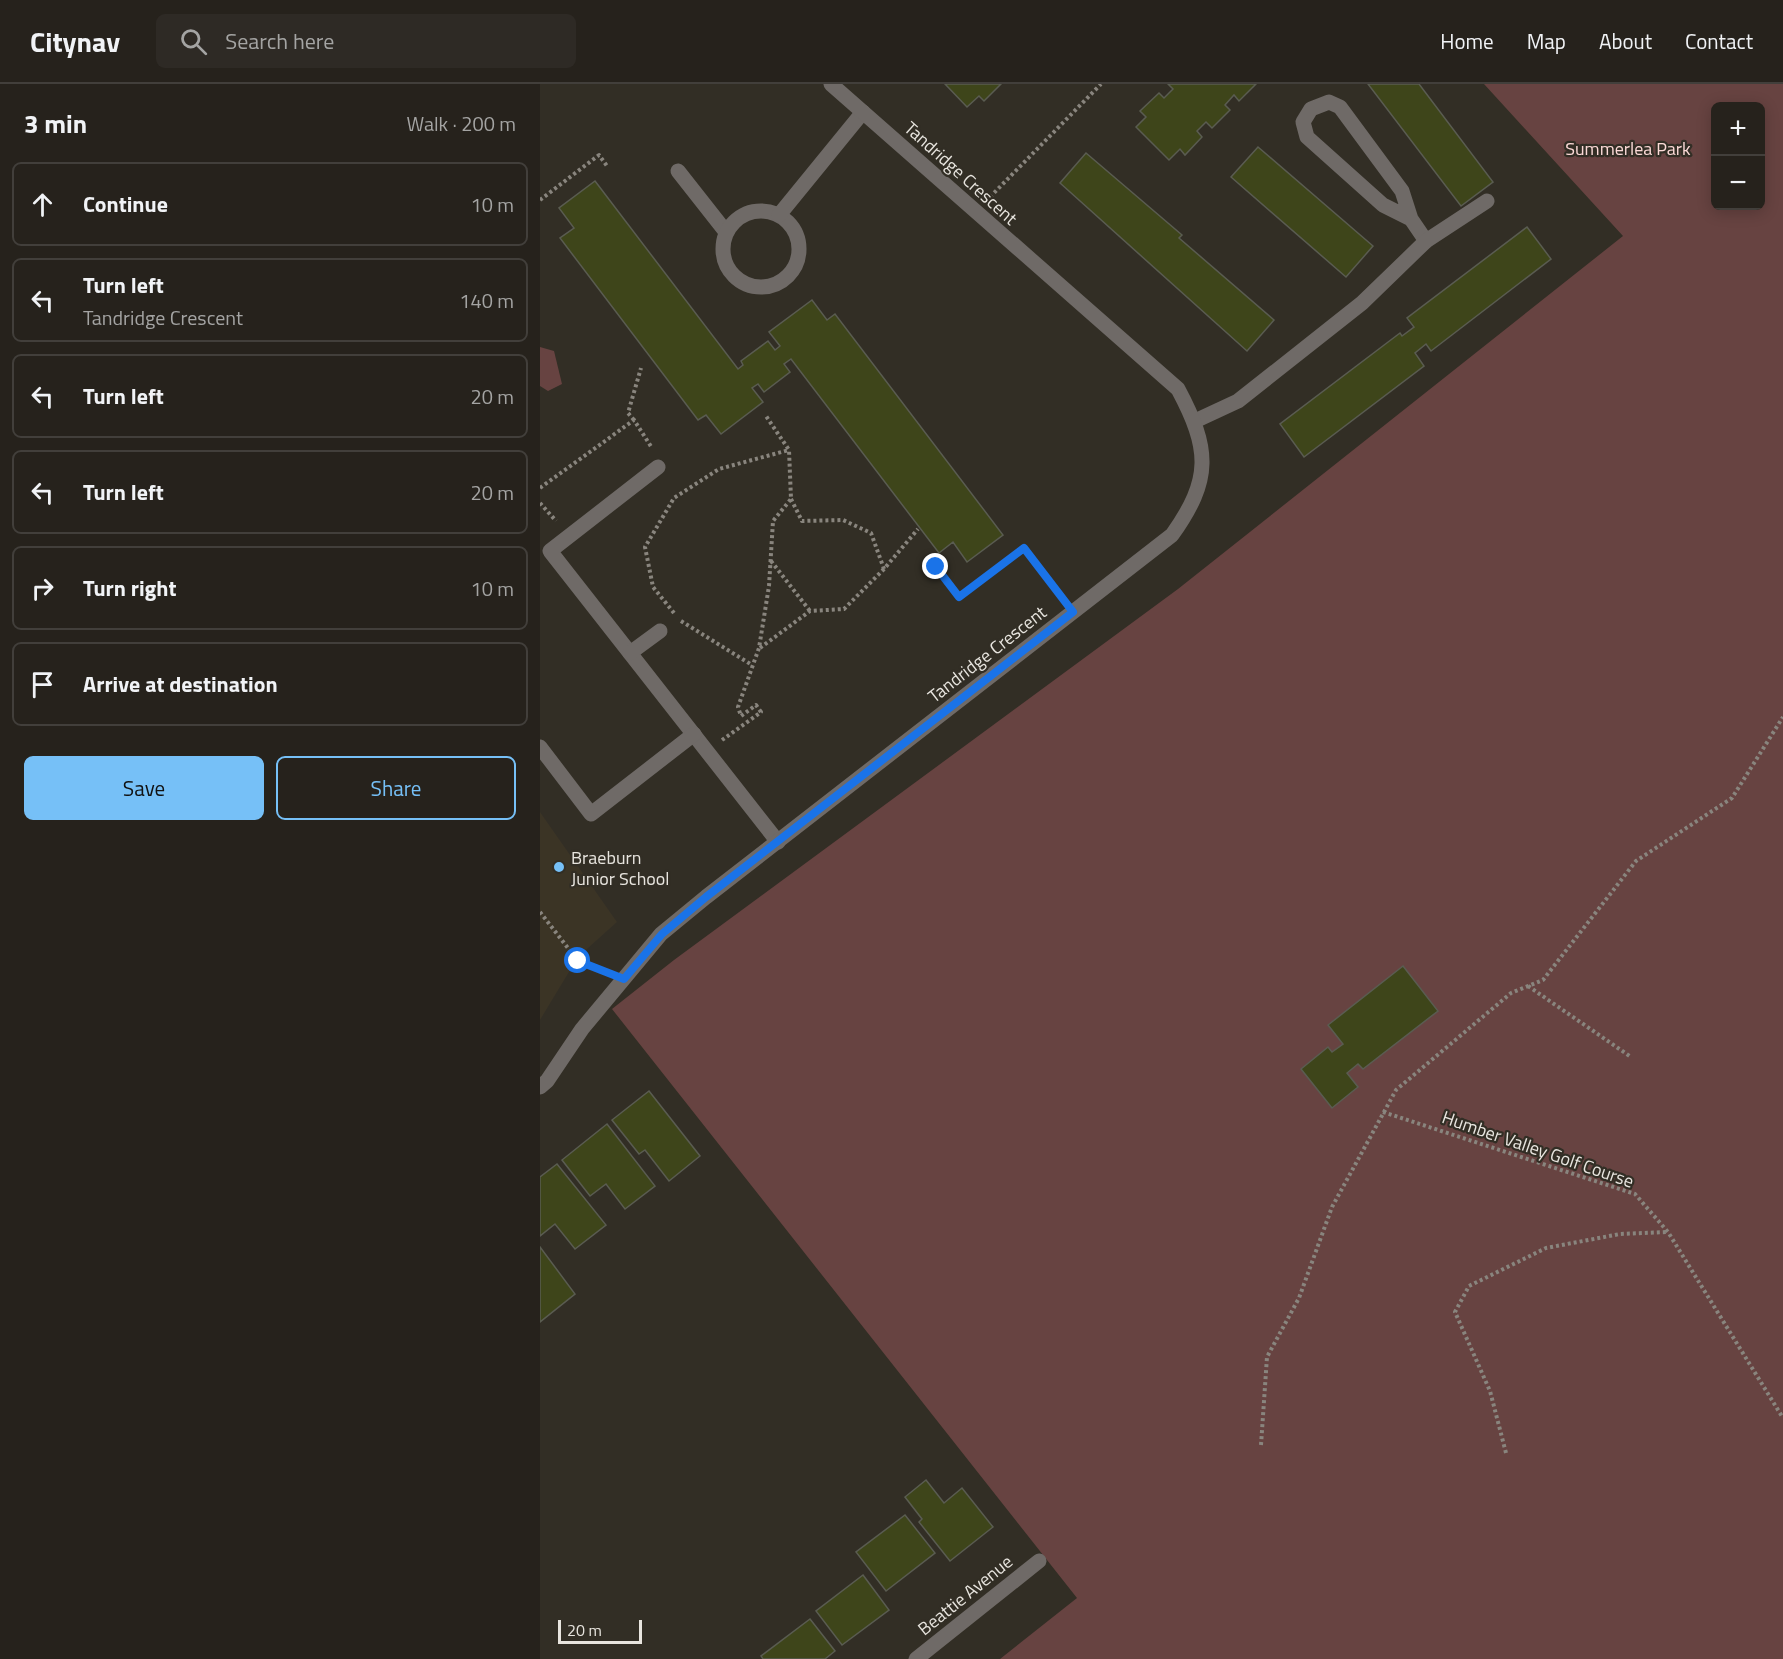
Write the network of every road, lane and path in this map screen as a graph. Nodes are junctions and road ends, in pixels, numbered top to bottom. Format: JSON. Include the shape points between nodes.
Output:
{"nodes":[{"id":1,"x":831,"y":84,"type":"edge"},
{"id":2,"x":1101,"y":84,"type":"edge"},
{"id":3,"x":863,"y":112,"type":"junction"},
{"id":4,"x":607,"y":166,"type":"dead end"},
{"id":5,"x":678,"y":171,"type":"dead end"},
{"id":6,"x":540,"y":200,"type":"edge"},
{"id":7,"x":1486,"y":201,"type":"dead end"},
{"id":8,"x":975,"y":213,"type":"junction"},
{"id":9,"x":779,"y":215,"type":"junction"},
{"id":10,"x":1411,"y":219,"type":"junction"},
{"id":11,"x":726,"y":232,"type":"junction"},
{"id":12,"x":1426,"y":241,"type":"junction"},
{"id":13,"x":641,"y":368,"type":"dead end"},
{"id":14,"x":766,"y":416,"type":"dead end"},
{"id":15,"x":634,"y":420,"type":"junction"},
{"id":16,"x":1195,"y":420,"type":"junction"},
{"id":17,"x":789,"y":450,"type":"junction"},
{"id":18,"x":658,"y":466,"type":"joint"},
{"id":19,"x":540,"y":488,"type":"edge"},
{"id":20,"x":790,"y":499,"type":"junction"},
{"id":21,"x":918,"y":529,"type":"dead end"},
{"id":22,"x":770,"y":561,"type":"junction"},
{"id":23,"x":936,"y":567,"type":"dead end"},
{"id":24,"x":884,"y":569,"type":"junction"},
{"id":25,"x":810,"y":611,"type":"junction"},
{"id":26,"x":1073,"y":612,"type":"junction"},
{"id":27,"x":660,"y":631,"type":"dead end"},
{"id":28,"x":759,"y":648,"type":"junction"},
{"id":29,"x":630,"y":653,"type":"junction"},
{"id":30,"x":752,"y":665,"type":"junction"},
{"id":31,"x":1783,"y":717,"type":"edge"},
{"id":32,"x":694,"y":734,"type":"junction"},
{"id":33,"x":540,"y":747,"type":"edge"},
{"id":34,"x":707,"y":751,"type":"junction"},
{"id":35,"x":778,"y":842,"type":"junction"},
{"id":36,"x":540,"y":912,"type":"edge"},
{"id":37,"x":624,"y":979,"type":"junction"},
{"id":38,"x":1528,"y":986,"type":"junction"},
{"id":39,"x":1631,"y":1057,"type":"dead end"},
{"id":40,"x":540,"y":1087,"type":"edge"},
{"id":41,"x":1383,"y":1112,"type":"junction"},
{"id":42,"x":1668,"y":1232,"type":"junction"},
{"id":43,"x":1783,"y":1418,"type":"edge"},
{"id":44,"x":1261,"y":1446,"type":"dead end"},
{"id":45,"x":1506,"y":1453,"type":"dead end"},
{"id":46,"x":1039,"y":1561,"type":"dead end"},
{"id":47,"x":916,"y":1659,"type":"edge"}],
"edges":[{"from":1,"to":3,"type":"street","name":"Tandridge Crescent"},
{"from":2,"to":8,"type":"path"},
{"from":3,"to":8,"type":"street","name":"Tandridge Crescent"},
{"from":3,"to":9,"type":"street"},
{"from":4,"to":6,"type":"path","via":[[599,155]]},
{"from":5,"to":11,"type":"street"},
{"from":7,"to":12,"type":"street"},
{"from":8,"to":16,"type":"street","name":"Tandridge Crescent","via":[[1178,389]]},
{"from":9,"to":11,"type":"street","via":[[755,211],[743,215]]},
{"from":9,"to":11,"type":"street","via":[[796,234],[798,260],[792,271],[771,286],[752,286],[735,277],[723,256]]},
{"from":10,"to":10,"type":"street","via":[[1402,191],[1340,106],[1329,102],[1311,109],[1303,122],[1307,137],[1383,205]]},
{"from":10,"to":12,"type":"street"},
{"from":12,"to":16,"type":"street","via":[[1362,303],[1239,401]]},
{"from":13,"to":15,"type":"path","via":[[628,413]]},
{"from":14,"to":17,"type":"path"},
{"from":15,"to":18,"type":"path","via":[[654,451]]},
{"from":15,"to":19,"type":"path"},
{"from":16,"to":26,"type":"street","name":"Tandridge Crescent","via":[[1202,459],[1201,485],[1189,511],[1172,535]]},
{"from":17,"to":20,"type":"path"},
{"from":17,"to":30,"type":"path","via":[[719,469],[674,498],[645,547],[653,587],[684,626]]},
{"from":18,"to":29,"type":"street","via":[[550,551]]},
{"from":20,"to":22,"type":"path","via":[[773,521]]},
{"from":20,"to":24,"type":"path","via":[[802,521],[843,520],[871,533]]},
{"from":21,"to":24,"type":"path"},
{"from":22,"to":25,"type":"path"},
{"from":22,"to":28,"type":"path"},
{"from":23,"to":26,"type":"path","via":[[959,597],[1024,548]]},
{"from":24,"to":25,"type":"path","via":[[844,609]]},
{"from":25,"to":28,"type":"path"},
{"from":26,"to":35,"type":"street","name":"Tandridge Crescent"},
{"from":27,"to":29,"type":"street"},
{"from":28,"to":30,"type":"path"},
{"from":29,"to":32,"type":"street"},
{"from":30,"to":34,"type":"path","via":[[738,707],[741,716],[756,705],[761,712]]},
{"from":31,"to":38,"type":"path","via":[[1732,798],[1636,861],[1543,980]]},
{"from":32,"to":33,"type":"street","via":[[591,814]]},
{"from":32,"to":34,"type":"street"},
{"from":34,"to":35,"type":"street"},
{"from":35,"to":37,"type":"street","name":"Tandridge Crescent","via":[[662,934]]},
{"from":36,"to":37,"type":"path","via":[[578,961]]},
{"from":37,"to":40,"type":"street","name":"Tandridge Crescent"},
{"from":38,"to":39,"type":"path"},
{"from":38,"to":41,"type":"path","via":[[1511,993],[1396,1090]]},
{"from":41,"to":42,"type":"path","name":"Humber Valley Golf Course","via":[[1635,1194]]},
{"from":41,"to":44,"type":"path","via":[[1332,1208],[1299,1298],[1267,1357]]},
{"from":42,"to":43,"type":"path","name":"Humber Valley Golf Course"},
{"from":42,"to":45,"type":"path","via":[[1620,1234],[1546,1248],[1469,1286],[1455,1312],[1490,1391]]},
{"from":46,"to":47,"type":"street","name":"Beattie Avenue"}]}
